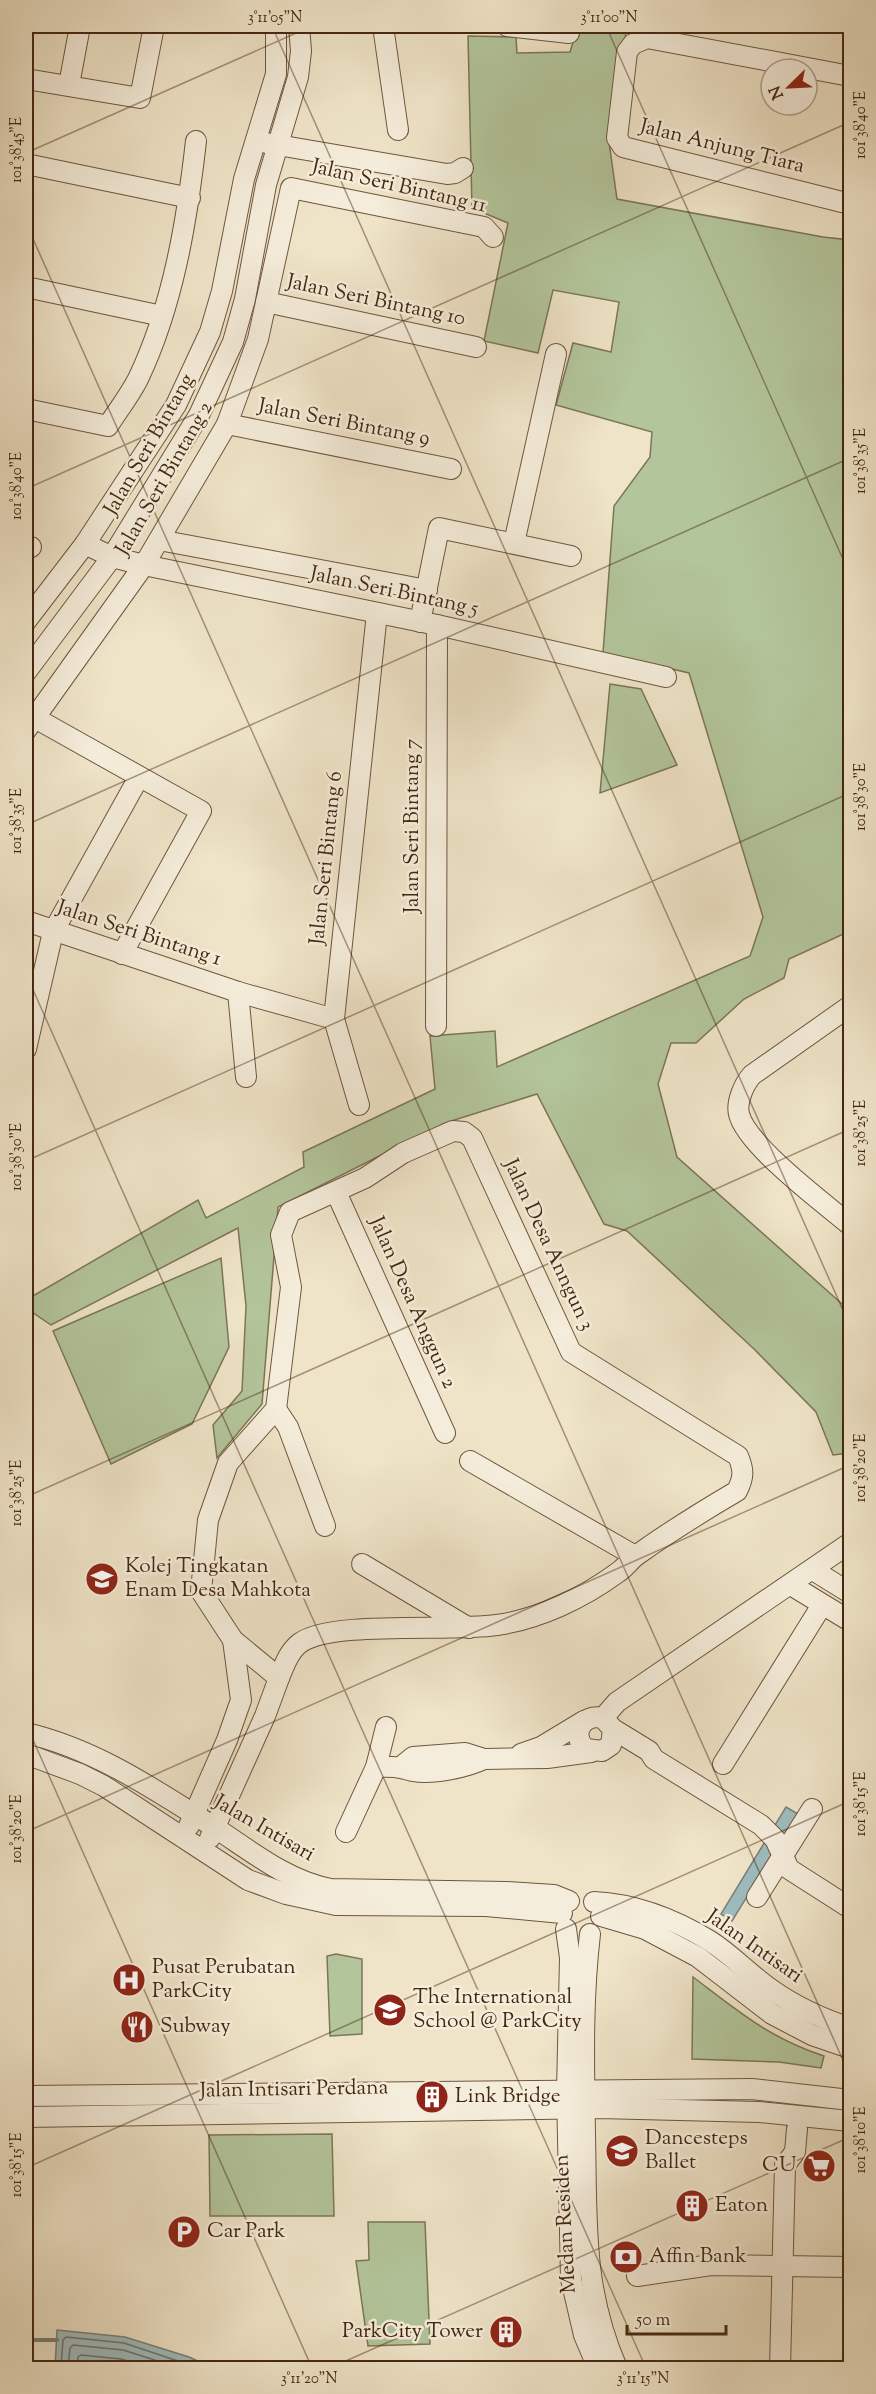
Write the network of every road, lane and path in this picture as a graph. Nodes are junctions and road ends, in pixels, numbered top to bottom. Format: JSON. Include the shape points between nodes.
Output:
{"nodes":[{"id":1,"x":80,"y":26,"type":"edge"},
{"id":2,"x":154,"y":26,"type":"edge"},
{"id":3,"x":276,"y":26,"type":"edge"},
{"id":4,"x":299,"y":26,"type":"edge"},
{"id":5,"x":384,"y":26,"type":"edge"},
{"id":6,"x":507,"y":26,"type":"edge"},
{"id":7,"x":569,"y":33,"type":"dead end"},
{"id":8,"x":850,"y":76,"type":"edge"},
{"id":9,"x":26,"y":79,"type":"edge"},
{"id":10,"x":69,"y":85,"type":"junction"},
{"id":11,"x":398,"y":129,"type":"dead end"},
{"id":12,"x":256,"y":140,"type":"junction"},
{"id":13,"x":196,"y":141,"type":"dead end"},
{"id":14,"x":276,"y":147,"type":"junction"},
{"id":15,"x":26,"y":164,"type":"edge"},
{"id":16,"x":463,"y":168,"type":"dead end"},
{"id":17,"x":291,"y":188,"type":"joint"},
{"id":18,"x":190,"y":198,"type":"junction"},
{"id":19,"x":850,"y":204,"type":"edge"},
{"id":20,"x":493,"y":237,"type":"dead end"},
{"id":21,"x":26,"y":287,"type":"edge"},
{"id":22,"x":266,"y":302,"type":"junction"},
{"id":23,"x":162,"y":316,"type":"junction"},
{"id":24,"x":476,"y":347,"type":"dead end"},
{"id":25,"x":556,"y":354,"type":"dead end"},
{"id":26,"x":26,"y":409,"type":"edge"},
{"id":27,"x":227,"y":424,"type":"junction"},
{"id":28,"x":451,"y":469,"type":"dead end"},
{"id":29,"x":159,"y":540,"type":"junction"},
{"id":30,"x":514,"y":543,"type":"junction"},
{"id":31,"x":85,"y":544,"type":"junction"},
{"id":32,"x":571,"y":556,"type":"dead end"},
{"id":33,"x":112,"y":557,"type":"junction"},
{"id":34,"x":144,"y":565,"type":"junction"},
{"id":35,"x":427,"y":590,"type":"junction"},
{"id":36,"x":377,"y":613,"type":"junction"},
{"id":37,"x":26,"y":621,"type":"edge"},
{"id":38,"x":429,"y":624,"type":"junction"},
{"id":39,"x":26,"y":672,"type":"edge"},
{"id":40,"x":666,"y":677,"type":"dead end"},
{"id":41,"x":30,"y":724,"type":"edge"},
{"id":42,"x":138,"y":777,"type":"junction"},
{"id":43,"x":26,"y":921,"type":"edge"},
{"id":44,"x":53,"y":932,"type":"junction"},
{"id":45,"x":122,"y":954,"type":"junction"},
{"id":46,"x":238,"y":992,"type":"junction"},
{"id":47,"x":850,"y":1006,"type":"edge"},
{"id":48,"x":334,"y":1019,"type":"junction"},
{"id":49,"x":436,"y":1026,"type":"dead end"},
{"id":50,"x":26,"y":1049,"type":"edge"},
{"id":51,"x":246,"y":1077,"type":"dead end"},
{"id":52,"x":359,"y":1106,"type":"dead end"},
{"id":53,"x":336,"y":1192,"type":"junction"},
{"id":54,"x":850,"y":1225,"type":"edge"},
{"id":55,"x":276,"y":1409,"type":"junction"},
{"id":56,"x":445,"y":1433,"type":"dead end"},
{"id":57,"x":470,"y":1461,"type":"dead end"},
{"id":58,"x":325,"y":1526,"type":"dead end"},
{"id":59,"x":850,"y":1543,"type":"edge"},
{"id":60,"x":635,"y":1557,"type":"junction"},
{"id":61,"x":362,"y":1564,"type":"dead end"},
{"id":62,"x":813,"y":1570,"type":"junction"},
{"id":63,"x":791,"y":1585,"type":"junction"},
{"id":64,"x":850,"y":1593,"type":"edge"},
{"id":65,"x":822,"y":1605,"type":"junction"},
{"id":66,"x":850,"y":1621,"type":"edge"},
{"id":67,"x":469,"y":1628,"type":"junction"},
{"id":68,"x":233,"y":1640,"type":"junction"},
{"id":69,"x":279,"y":1678,"type":"junction"},
{"id":70,"x":600,"y":1723,"type":"junction"},
{"id":71,"x":386,"y":1727,"type":"dead end"},
{"id":72,"x":26,"y":1733,"type":"edge"},
{"id":73,"x":597,"y":1751,"type":"junction"},
{"id":74,"x":222,"y":1752,"type":"junction"},
{"id":75,"x":26,"y":1754,"type":"edge"},
{"id":76,"x":510,"y":1757,"type":"junction"},
{"id":77,"x":654,"y":1759,"type":"junction"},
{"id":78,"x":244,"y":1761,"type":"junction"},
{"id":79,"x":723,"y":1764,"type":"dead end"},
{"id":80,"x":376,"y":1767,"type":"junction"},
{"id":81,"x":812,"y":1809,"type":"dead end"},
{"id":82,"x":194,"y":1815,"type":"junction"},
{"id":83,"x":214,"y":1828,"type":"junction"},
{"id":84,"x":346,"y":1832,"type":"dead end"},
{"id":85,"x":183,"y":1840,"type":"junction"},
{"id":86,"x":203,"y":1852,"type":"junction"},
{"id":87,"x":779,"y":1862,"type":"junction"},
{"id":88,"x":757,"y":1897,"type":"dead end"},
{"id":89,"x":850,"y":1908,"type":"edge"},
{"id":90,"x":597,"y":1909,"type":"junction"},
{"id":91,"x":566,"y":1914,"type":"junction"},
{"id":92,"x":590,"y":1934,"type":"junction"},
{"id":93,"x":850,"y":2028,"type":"edge"},
{"id":94,"x":576,"y":2046,"type":"junction"},
{"id":95,"x":850,"y":2048,"type":"edge"},
{"id":96,"x":622,"y":2090,"type":"junction"},
{"id":97,"x":528,"y":2092,"type":"junction"},
{"id":98,"x":26,"y":2096,"type":"edge"},
{"id":99,"x":576,"y":2100,"type":"junction"},
{"id":100,"x":850,"y":2100,"type":"edge"},
{"id":101,"x":337,"y":2104,"type":"junction"},
{"id":102,"x":662,"y":2110,"type":"junction"},
{"id":103,"x":535,"y":2111,"type":"junction"},
{"id":104,"x":26,"y":2117,"type":"edge"},
{"id":105,"x":850,"y":2121,"type":"edge"},
{"id":106,"x":797,"y":2129,"type":"dead end"},
{"id":107,"x":568,"y":2144,"type":"junction"},
{"id":108,"x":586,"y":2165,"type":"junction"},
{"id":109,"x":781,"y":2266,"type":"junction"},
{"id":110,"x":850,"y":2268,"type":"edge"},
{"id":111,"x":637,"y":2276,"type":"dead end"},
{"id":112,"x":598,"y":2368,"type":"edge"},
{"id":113,"x":617,"y":2368,"type":"edge"},
{"id":114,"x":780,"y":2368,"type":"edge"}],
"edges":[{"from":1,"to":10,"type":"street"},
{"from":2,"to":10,"type":"street","via":[[140,98]]},
{"from":3,"to":12,"type":"street","name":"Jalan Seri Bintang","via":[[276,75]]},
{"from":4,"to":14,"type":"street","name":"Jalan Seri Bintang","via":[[298,77]]},
{"from":5,"to":11,"type":"street"},
{"from":6,"to":7,"type":"street"},
{"from":8,"to":19,"type":"street","name":"Jalan Anjung Tiara","via":[[647,38],[633,44],[627,52],[617,138],[623,147]]},
{"from":9,"to":10,"type":"street"},
{"from":12,"to":14,"type":"street"},
{"from":12,"to":31,"type":"street","name":"Jalan Seri Bintang","via":[[210,332],[176,405]]},
{"from":13,"to":18,"type":"street"},
{"from":14,"to":16,"type":"street","via":[[447,174]]},
{"from":14,"to":33,"type":"street","name":"Jalan Seri Bintang","via":[[233,342],[199,415]]},
{"from":15,"to":18,"type":"street"},
{"from":17,"to":20,"type":"street","name":"Jalan Seri Bintang 11","via":[[484,228]]},
{"from":17,"to":22,"type":"street","name":"Jalan Seri Bintang 2"},
{"from":18,"to":23,"type":"street"},
{"from":21,"to":23,"type":"street"},
{"from":22,"to":24,"type":"street","name":"Jalan Seri Bintang 10"},
{"from":22,"to":27,"type":"street","name":"Jalan Seri Bintang 2","via":[[258,339]]},
{"from":23,"to":26,"type":"street","via":[[137,380],[108,426]]},
{"from":25,"to":30,"type":"street"},
{"from":27,"to":28,"type":"street","name":"Jalan Seri Bintang 9"},
{"from":27,"to":29,"type":"street","name":"Jalan Seri Bintang 2"},
{"from":29,"to":34,"type":"street","name":"Jalan Seri Bintang 2"},
{"from":29,"to":35,"type":"street"},
{"from":30,"to":32,"type":"street"},
{"from":30,"to":35,"type":"street","name":"Jalan Seri Bintang 7","via":[[439,528]]},
{"from":31,"to":33,"type":"street","name":"Jalan Seri Bintang 5"},
{"from":31,"to":37,"type":"street","name":"Jalan Seri Bintang"},
{"from":33,"to":34,"type":"street","name":"Jalan Seri Bintang 5"},
{"from":33,"to":39,"type":"street","name":"Jalan Seri Bintang"},
{"from":34,"to":36,"type":"street","name":"Jalan Seri Bintang 5"},
{"from":34,"to":41,"type":"street","name":"Jalan Seri Bintang 2"},
{"from":35,"to":38,"type":"street","name":"Jalan Seri Bintang 7"},
{"from":36,"to":38,"type":"street","name":"Jalan Seri Bintang 5"},
{"from":36,"to":48,"type":"street","name":"Jalan Seri Bintang 6"},
{"from":38,"to":40,"type":"street","name":"Jalan Seri Bintang 5"},
{"from":38,"to":49,"type":"street","name":"Jalan Seri Bintang 7"},
{"from":41,"to":42,"type":"street"},
{"from":42,"to":44,"type":"street"},
{"from":42,"to":45,"type":"street","via":[[201,811]]},
{"from":43,"to":44,"type":"street","name":"Jalan Seri Bintang 1"},
{"from":44,"to":45,"type":"street","name":"Jalan Seri Bintang 1"},
{"from":44,"to":50,"type":"street"},
{"from":45,"to":46,"type":"street","name":"Jalan Seri Bintang 1"},
{"from":46,"to":48,"type":"street","name":"Jalan Seri Bintang 1"},
{"from":46,"to":51,"type":"street","name":"Jalan Seri Bintang 1"},
{"from":47,"to":54,"type":"street","via":[[752,1076],[738,1107],[742,1123],[784,1171]]},
{"from":48,"to":52,"type":"street","name":"Jalan Seri Bintang 6"},
{"from":53,"to":55,"type":"street","name":"Jalan Desa Anngun 3","via":[[290,1212],[281,1235],[291,1287]]},
{"from":53,"to":56,"type":"street","name":"Jalan Desa Anggun 2"},
{"from":53,"to":60,"type":"street","name":"Jalan Desa Anngun 3","via":[[403,1153],[453,1131],[464,1132],[472,1138],[571,1352],[738,1455],[744,1468],[736,1491]]},
{"from":55,"to":58,"type":"street","via":[[288,1427]]},
{"from":55,"to":68,"type":"street","via":[[228,1463],[208,1520],[201,1591]]},
{"from":57,"to":60,"type":"street"},
{"from":59,"to":62,"type":"street"},
{"from":60,"to":67,"type":"street","name":"Jalan Desa Anngun 3","via":[[605,1581],[555,1608],[499,1625]]},
{"from":61,"to":67,"type":"street"},
{"from":62,"to":63,"type":"street"},
{"from":62,"to":64,"type":"street"},
{"from":63,"to":65,"type":"street"},
{"from":63,"to":70,"type":"street","via":[[617,1702]]},
{"from":65,"to":66,"type":"street"},
{"from":65,"to":79,"type":"street"},
{"from":67,"to":69,"type":"street","name":"Jalan Desa Anngun 3","via":[[352,1630],[314,1635],[298,1645]]},
{"from":68,"to":69,"type":"street"},
{"from":68,"to":74,"type":"street","via":[[241,1700]]},
{"from":69,"to":78,"type":"street","name":"Jalan Desa Anngun 3"},
{"from":70,"to":73,"type":"street","via":[[611,1745]]},
{"from":70,"to":73,"type":"street","via":[[579,1730],[579,1741]]},
{"from":70,"to":76,"type":"street"},
{"from":70,"to":77,"type":"street","via":[[649,1751]]},
{"from":71,"to":80,"type":"street"},
{"from":72,"to":82,"type":"street","name":"Jalan Intisari","via":[[115,1766]]},
{"from":73,"to":76,"type":"street","via":[[547,1758]]},
{"from":73,"to":77,"type":"street","via":[[627,1751]]},
{"from":74,"to":78,"type":"street"},
{"from":74,"to":82,"type":"street"},
{"from":75,"to":85,"type":"street","name":"Jalan Intisari","via":[[104,1786]]},
{"from":76,"to":80,"type":"street","via":[[484,1759],[465,1753],[413,1757],[402,1766]]},
{"from":77,"to":87,"type":"street","via":[[761,1825],[776,1839]]},
{"from":78,"to":83,"type":"street","name":"Jalan Desa Anngun 3"},
{"from":80,"to":84,"type":"street"},
{"from":81,"to":87,"type":"street"},
{"from":82,"to":83,"type":"street","name":"Jalan Intisari"},
{"from":82,"to":85,"type":"street"},
{"from":83,"to":86,"type":"street","name":"Jalan Desa Anngun 3"},
{"from":83,"to":91,"type":"street","name":"Jalan Intisari","via":[[270,1864],[319,1887],[554,1895]]},
{"from":85,"to":86,"type":"street","name":"Jalan Intisari"},
{"from":86,"to":91,"type":"street","name":"Jalan Intisari","via":[[248,1880],[279,1892],[336,1905],[486,1906]]},
{"from":87,"to":88,"type":"street"},
{"from":87,"to":89,"type":"street"},
{"from":90,"to":91,"type":"street","via":[[582,1897]]},
{"from":90,"to":92,"type":"street","via":[[596,1930]]},
{"from":90,"to":93,"type":"street","name":"Jalan Intisari","via":[[619,1903],[658,1914],[711,1942],[801,2008]]},
{"from":90,"to":95,"type":"street","name":"Jalan Intisari","via":[[698,1958],[772,2014],[812,2035]]},
{"from":91,"to":92,"type":"street","via":[[577,1936]]},
{"from":91,"to":94,"type":"street"},
{"from":92,"to":94,"type":"street"},
{"from":94,"to":96,"type":"street","via":[[603,2079]]},
{"from":94,"to":97,"type":"street","via":[[555,2077]]},
{"from":94,"to":99,"type":"street"},
{"from":96,"to":99,"type":"street","name":"Jalan Intisari Perdana"},
{"from":96,"to":100,"type":"street","name":"Jalan Intisari Perdana","via":[[753,2089]]},
{"from":97,"to":99,"type":"street","name":"Jalan Intisari Perdana"},
{"from":97,"to":101,"type":"street","name":"Jalan Intisari Perdana"},
{"from":98,"to":101,"type":"street","name":"Jalan Intisari Perdana"},
{"from":99,"to":102,"type":"street","name":"Jalan Intisari Perdana"},
{"from":99,"to":103,"type":"street","name":"Jalan Intisari Perdana"},
{"from":99,"to":107,"type":"street","name":"Medan Residen"},
{"from":99,"to":108,"type":"street","name":"Medan Residen"},
{"from":101,"to":103,"type":"street","name":"Jalan Intisari Perdana"},
{"from":101,"to":104,"type":"street","name":"Jalan Intisari Perdana"},
{"from":102,"to":105,"type":"street","name":"Jalan Intisari Perdana","via":[[759,2112]]},
{"from":102,"to":108,"type":"street","via":[[599,2120]]},
{"from":103,"to":107,"type":"street"},
{"from":106,"to":109,"type":"street","via":[[795,2152],[785,2165]]},
{"from":107,"to":112,"type":"street","name":"Medan Residen","via":[[571,2279],[584,2335]]},
{"from":108,"to":113,"type":"street","name":"Medan Residen","via":[[590,2284]]},
{"from":109,"to":110,"type":"street"},
{"from":109,"to":111,"type":"street","via":[[711,2265]]},
{"from":109,"to":114,"type":"street"}]}
